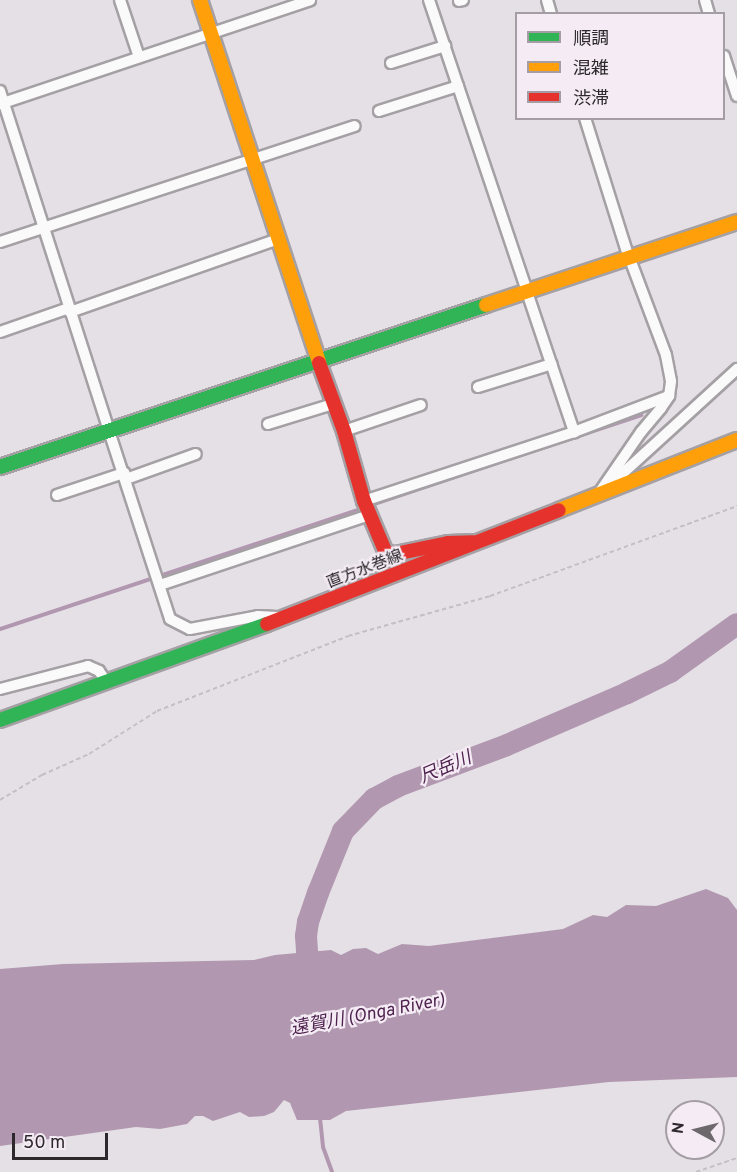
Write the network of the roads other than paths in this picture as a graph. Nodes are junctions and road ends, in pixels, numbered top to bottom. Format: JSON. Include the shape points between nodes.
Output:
{"nodes":[{"id":1,"x":120,"y":0,"type":"edge"},
{"id":2,"x":200,"y":0,"type":"edge"},
{"id":3,"x":310,"y":0,"type":"edge"},
{"id":4,"x":429,"y":0,"type":"edge"},
{"id":5,"x":211,"y":33,"type":"junction"},
{"id":6,"x":445,"y":46,"type":"junction"},
{"id":7,"x":139,"y":57,"type":"junction"},
{"id":8,"x":725,"y":62,"type":"edge"},
{"id":9,"x":391,"y":63,"type":"dead end"},
{"id":10,"x":458,"y":86,"type":"junction"},
{"id":11,"x":0,"y":90,"type":"edge"},
{"id":12,"x":737,"y":96,"type":"edge"},
{"id":13,"x":2,"y":104,"type":"edge"},
{"id":14,"x":379,"y":111,"type":"dead end"},
{"id":15,"x":586,"y":120,"type":"edge"},
{"id":16,"x":354,"y":126,"type":"dead end"},
{"id":17,"x":254,"y":159,"type":"junction"},
{"id":18,"x":737,"y":222,"type":"edge"},
{"id":19,"x":46,"y":227,"type":"junction"},
{"id":20,"x":278,"y":239,"type":"junction"},
{"id":21,"x":0,"y":242,"type":"edge"},
{"id":22,"x":631,"y":262,"type":"junction"},
{"id":23,"x":529,"y":295,"type":"junction"},
{"id":24,"x":70,"y":310,"type":"junction"},
{"id":25,"x":0,"y":332,"type":"edge"},
{"id":26,"x":552,"y":364,"type":"junction"},
{"id":27,"x":319,"y":365,"type":"junction"},
{"id":28,"x":737,"y":369,"type":"edge"},
{"id":29,"x":478,"y":387,"type":"dead end"},
{"id":30,"x":669,"y":396,"type":"junction"},
{"id":31,"x":333,"y":404,"type":"junction"},
{"id":32,"x":421,"y":405,"type":"dead end"},
{"id":33,"x":268,"y":424,"type":"dead end"},
{"id":34,"x":344,"y":430,"type":"junction"},
{"id":35,"x":574,"y":432,"type":"junction"},
{"id":36,"x":110,"y":435,"type":"junction"},
{"id":37,"x":737,"y":440,"type":"edge"},
{"id":38,"x":196,"y":454,"type":"dead end"},
{"id":39,"x":0,"y":467,"type":"edge"},
{"id":40,"x":125,"y":476,"type":"junction"},
{"id":41,"x":599,"y":494,"type":"junction"},
{"id":42,"x":57,"y":495,"type":"dead end"},
{"id":43,"x":366,"y":507,"type":"junction"},
{"id":44,"x":483,"y":542,"type":"junction"},
{"id":45,"x":158,"y":580,"type":"junction"},
{"id":46,"x":283,"y":618,"type":"junction"},
{"id":47,"x":107,"y":683,"type":"junction"},
{"id":48,"x":0,"y":689,"type":"edge"},
{"id":49,"x":0,"y":720,"type":"edge"}],
"edges":[{"from":1,"to":7,"type":"street"},
{"from":2,"to":5,"type":"street"},
{"from":3,"to":5,"type":"street"},
{"from":4,"to":6,"type":"street"},
{"from":5,"to":7,"type":"street"},
{"from":5,"to":17,"type":"street"},
{"from":6,"to":9,"type":"street"},
{"from":6,"to":10,"type":"street"},
{"from":7,"to":13,"type":"street"},
{"from":8,"to":12,"type":"street"},
{"from":10,"to":14,"type":"street"},
{"from":10,"to":23,"type":"street"},
{"from":11,"to":13,"type":"street"},
{"from":13,"to":19,"type":"street"},
{"from":15,"to":22,"type":"street"},
{"from":16,"to":17,"type":"street"},
{"from":17,"to":19,"type":"street"},
{"from":17,"to":20,"type":"street"},
{"from":18,"to":22,"type":"street"},
{"from":19,"to":21,"type":"street"},
{"from":19,"to":24,"type":"street"},
{"from":20,"to":24,"type":"street"},
{"from":20,"to":27,"type":"street"},
{"from":22,"to":23,"type":"street"},
{"from":22,"to":30,"type":"street","via":[[666,355],[671,381]]},
{"from":23,"to":26,"type":"street"},
{"from":23,"to":27,"type":"street"},
{"from":24,"to":25,"type":"street"},
{"from":24,"to":36,"type":"street"},
{"from":26,"to":29,"type":"street"},
{"from":26,"to":35,"type":"street"},
{"from":27,"to":31,"type":"street"},
{"from":27,"to":36,"type":"street"},
{"from":28,"to":41,"type":"street"},
{"from":30,"to":35,"type":"street"},
{"from":30,"to":41,"type":"street"},
{"from":31,"to":33,"type":"street"},
{"from":31,"to":34,"type":"street"},
{"from":32,"to":34,"type":"street"},
{"from":34,"to":43,"type":"street"},
{"from":35,"to":43,"type":"street"},
{"from":36,"to":39,"type":"street"},
{"from":36,"to":40,"type":"street"},
{"from":37,"to":41,"type":"street","name":"直方水巻線"},
{"from":38,"to":40,"type":"street"},
{"from":40,"to":42,"type":"street"},
{"from":40,"to":45,"type":"street"},
{"from":41,"to":44,"type":"street","name":"直方水巻線"},
{"from":43,"to":44,"type":"street","via":[[386,553]]},
{"from":43,"to":45,"type":"street"},
{"from":44,"to":46,"type":"street","name":"直方水巻線"},
{"from":45,"to":46,"type":"street","via":[[170,619],[190,629],[258,616]]},
{"from":46,"to":47,"type":"street","name":"直方水巻線"},
{"from":47,"to":48,"type":"street","via":[[99,671],[88,666]]},
{"from":47,"to":49,"type":"street","name":"直方水巻線"}]}
